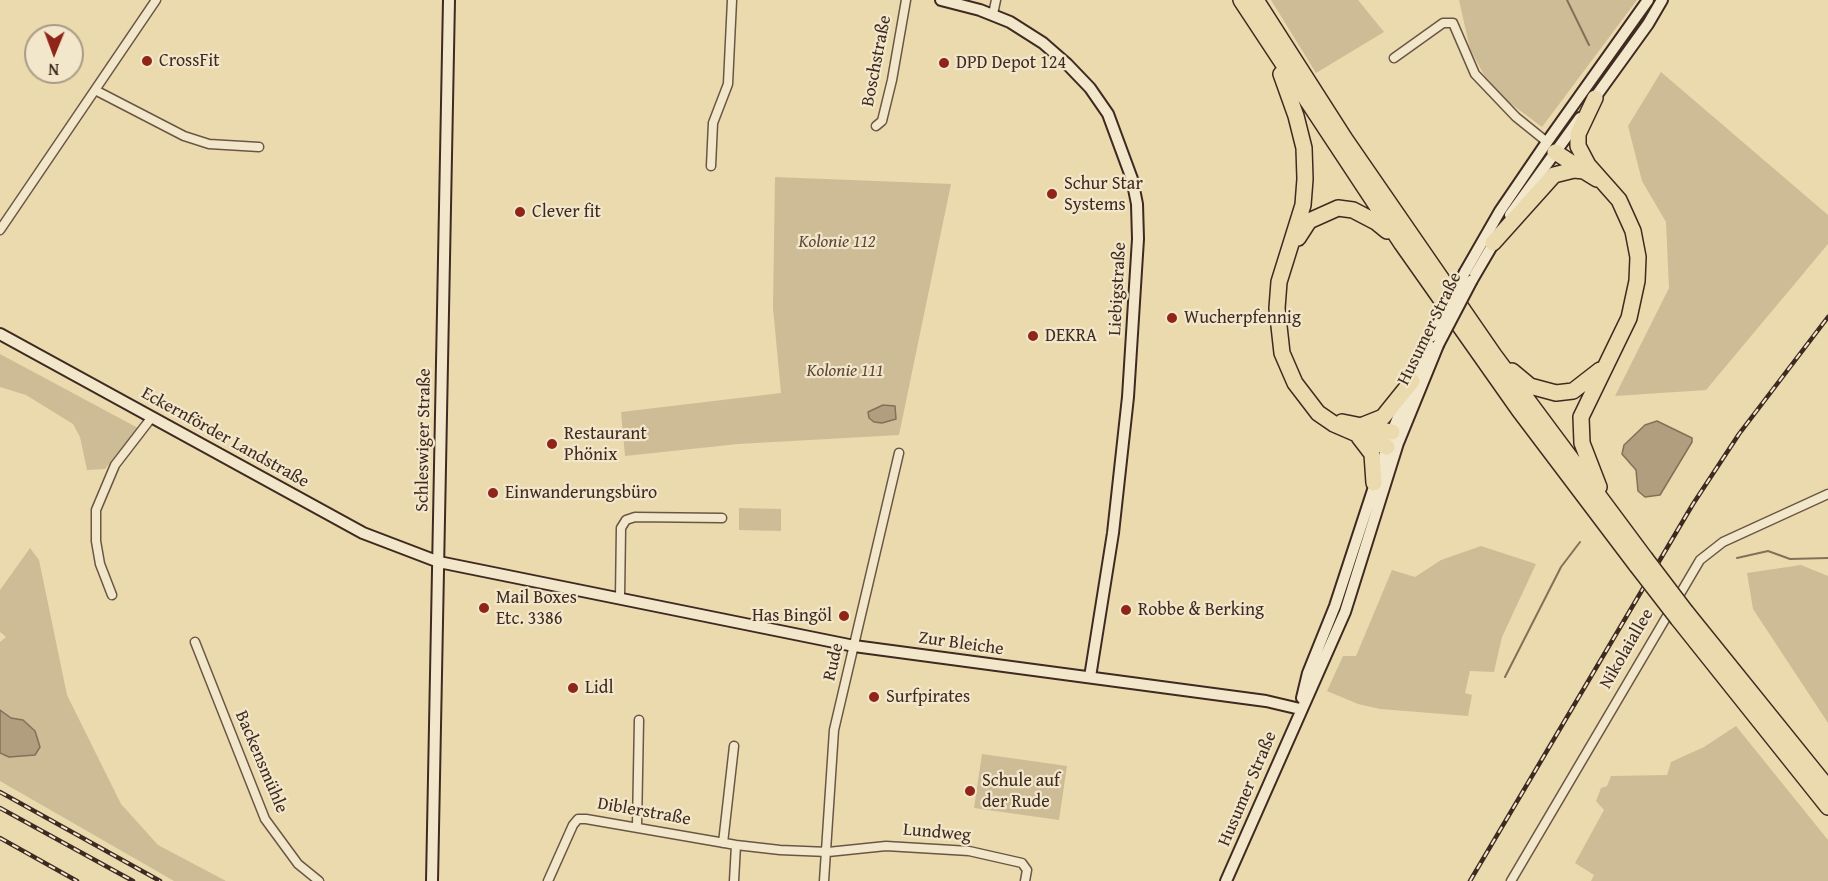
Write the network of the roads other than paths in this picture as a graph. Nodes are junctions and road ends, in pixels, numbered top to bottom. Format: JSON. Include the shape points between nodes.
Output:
{"nodes":[{"id":1,"x":156,"y":0,"type":"edge"},
{"id":2,"x":449,"y":0,"type":"edge"},
{"id":3,"x":732,"y":0,"type":"edge"},
{"id":4,"x":906,"y":0,"type":"edge"},
{"id":5,"x":941,"y":0,"type":"edge"},
{"id":6,"x":996,"y":0,"type":"edge"},
{"id":7,"x":1241,"y":0,"type":"edge"},
{"id":8,"x":1256,"y":0,"type":"edge"},
{"id":9,"x":1648,"y":0,"type":"edge"},
{"id":10,"x":1662,"y":0,"type":"edge"},
{"id":11,"x":993,"y":14,"type":"junction"},
{"id":12,"x":1268,"y":44,"type":"junction"},
{"id":13,"x":1394,"y":58,"type":"dead end"},
{"id":14,"x":95,"y":90,"type":"junction"},
{"id":15,"x":1595,"y":98,"type":"junction"},
{"id":16,"x":876,"y":126,"type":"dead end"},
{"id":17,"x":1554,"y":146,"type":"junction"},
{"id":18,"x":259,"y":147,"type":"dead end"},
{"id":19,"x":711,"y":166,"type":"dead end"},
{"id":20,"x":1586,"y":168,"type":"junction"},
{"id":21,"x":0,"y":230,"type":"edge"},
{"id":22,"x":1493,"y":243,"type":"junction"},
{"id":23,"x":1402,"y":244,"type":"junction"},
{"id":24,"x":1286,"y":262,"type":"junction"},
{"id":25,"x":1468,"y":276,"type":"junction"},
{"id":26,"x":0,"y":334,"type":"edge"},
{"id":27,"x":1434,"y":341,"type":"junction"},
{"id":28,"x":1494,"y":355,"type":"junction"},
{"id":29,"x":1612,"y":356,"type":"junction"},
{"id":30,"x":1412,"y":381,"type":"junction"},
{"id":31,"x":152,"y":417,"type":"junction"},
{"id":32,"x":1359,"y":430,"type":"junction"},
{"id":33,"x":1392,"y":441,"type":"junction"},
{"id":34,"x":899,"y":453,"type":"dead end"},
{"id":35,"x":1374,"y":483,"type":"junction"},
{"id":36,"x":1828,"y":494,"type":"edge"},
{"id":37,"x":722,"y":518,"type":"dead end"},
{"id":38,"x":1616,"y":522,"type":"junction"},
{"id":39,"x":439,"y":562,"type":"junction"},
{"id":40,"x":1641,"y":562,"type":"junction"},
{"id":41,"x":112,"y":595,"type":"dead end"},
{"id":42,"x":620,"y":598,"type":"junction"},
{"id":43,"x":1682,"y":616,"type":"junction"},
{"id":44,"x":195,"y":642,"type":"dead end"},
{"id":45,"x":854,"y":646,"type":"junction"},
{"id":46,"x":1090,"y":677,"type":"junction"},
{"id":47,"x":1300,"y":710,"type":"junction"},
{"id":48,"x":639,"y":720,"type":"dead end"},
{"id":49,"x":734,"y":746,"type":"dead end"},
{"id":50,"x":1828,"y":788,"type":"edge"},
{"id":51,"x":1828,"y":807,"type":"edge"},
{"id":52,"x":637,"y":826,"type":"junction"},
{"id":53,"x":723,"y":843,"type":"junction"},
{"id":54,"x":736,"y":845,"type":"junction"},
{"id":55,"x":828,"y":852,"type":"junction"},
{"id":56,"x":319,"y":881,"type":"edge"},
{"id":57,"x":432,"y":881,"type":"edge"},
{"id":58,"x":548,"y":881,"type":"edge"},
{"id":59,"x":734,"y":881,"type":"edge"},
{"id":60,"x":824,"y":881,"type":"edge"},
{"id":61,"x":1025,"y":881,"type":"edge"},
{"id":62,"x":1226,"y":881,"type":"edge"},
{"id":63,"x":1511,"y":881,"type":"edge"}],
"edges":[{"from":1,"to":14,"type":"street"},
{"from":2,"to":39,"type":"main road","name":"Schleswiger Straße"},
{"from":3,"to":19,"type":"street","via":[[728,84],[713,123]]},
{"from":4,"to":16,"type":"street","name":"Boschstraße","via":[[892,80],[882,121]]},
{"from":5,"to":11,"type":"main road","name":"Liebigstraße"},
{"from":6,"to":11,"type":"street"},
{"from":7,"to":12,"type":"highway"},
{"from":8,"to":28,"type":"highway","via":[[1345,139]]},
{"from":9,"to":17,"type":"main road","name":"Husumer Straße"},
{"from":10,"to":15,"type":"main road","name":"Husumer Straße"},
{"from":11,"to":46,"type":"main road","name":"Liebigstraße","via":[[1043,43],[1090,88],[1120,141],[1137,204],[1136,289],[1127,408],[1113,533]]},
{"from":12,"to":23,"type":"highway"},
{"from":12,"to":24,"type":"highway","via":[[1304,148],[1303,205]]},
{"from":13,"to":17,"type":"street","via":[[1443,23],[1453,23],[1475,74],[1509,111]]},
{"from":14,"to":18,"type":"street","via":[[184,136],[209,144]]},
{"from":14,"to":21,"type":"street"},
{"from":15,"to":17,"type":"main road","name":"Husumer Straße"},
{"from":15,"to":20,"type":"highway","via":[[1578,134]]},
{"from":17,"to":20,"type":"highway"},
{"from":17,"to":22,"type":"main road","name":"Husumer Straße"},
{"from":17,"to":25,"type":"main road","name":"Husumer Straße","via":[[1500,211]]},
{"from":20,"to":22,"type":"highway","via":[[1554,175]]},
{"from":20,"to":29,"type":"highway","via":[[1619,200],[1629,219],[1638,257],[1635,298]]},
{"from":22,"to":25,"type":"main road","name":"Husumer Straße"},
{"from":23,"to":24,"type":"highway","via":[[1376,222],[1353,210],[1338,208],[1310,221]]},
{"from":23,"to":40,"type":"highway","via":[[1519,410]]},
{"from":24,"to":32,"type":"highway","via":[[1276,308],[1282,353],[1295,383],[1318,413]]},
{"from":25,"to":27,"type":"main road","name":"Husumer Straße","bridge":true},
{"from":26,"to":31,"type":"main road","name":"Eckernförder Landstraße"},
{"from":27,"to":30,"type":"main road","name":"Husumer Straße"},
{"from":27,"to":33,"type":"main road","name":"Husumer Straße"},
{"from":28,"to":29,"type":"highway","via":[[1530,386],[1556,393],[1573,391],[1588,382]]},
{"from":28,"to":38,"type":"highway"},
{"from":29,"to":38,"type":"highway","via":[[1587,400],[1581,430],[1590,469]]},
{"from":30,"to":32,"type":"highway","via":[[1383,417]]},
{"from":30,"to":33,"type":"main road","name":"Husumer Straße"},
{"from":31,"to":39,"type":"main road","name":"Eckernförder Landstraße","via":[[363,533]]},
{"from":31,"to":41,"type":"street","via":[[116,465],[96,510],[94,527],[100,564]]},
{"from":32,"to":33,"type":"highway"},
{"from":32,"to":35,"type":"highway","via":[[1372,454]]},
{"from":33,"to":35,"type":"main road","name":"Husumer Straße"},
{"from":33,"to":47,"type":"main road","name":"Husumer Straße","via":[[1355,584]]},
{"from":34,"to":45,"type":"street","name":"Rude"},
{"from":35,"to":47,"type":"main road","name":"Husumer Straße","via":[[1335,606],[1308,674]]},
{"from":36,"to":63,"type":"street","name":"Nikolaiallee","via":[[1723,542],[1700,560]]},
{"from":37,"to":42,"type":"street","via":[[626,520],[621,528]]},
{"from":38,"to":40,"type":"highway"},
{"from":39,"to":42,"type":"main road","name":"Zur Bleiche"},
{"from":39,"to":57,"type":"main road","name":"Schleswiger Straße"},
{"from":40,"to":43,"type":"highway","bridge":true},
{"from":42,"to":45,"type":"main road","name":"Zur Bleiche"},
{"from":43,"to":50,"type":"highway"},
{"from":43,"to":51,"type":"highway"},
{"from":44,"to":56,"type":"street","name":"Backensmühle","via":[[265,819],[298,864]]},
{"from":45,"to":46,"type":"main road","name":"Zur Bleiche"},
{"from":45,"to":55,"type":"street","name":"Rude","via":[[831,752]]},
{"from":46,"to":47,"type":"main road","name":"Zur Bleiche","via":[[1266,701]]},
{"from":47,"to":62,"type":"main road","name":"Husumer Straße"},
{"from":48,"to":52,"type":"street"},
{"from":49,"to":53,"type":"street"},
{"from":52,"to":53,"type":"street","name":"Diblerstraße"},
{"from":52,"to":58,"type":"street","name":"Diblerstraße","via":[[578,819]]},
{"from":53,"to":54,"type":"street","name":"Diblerstraße"},
{"from":54,"to":55,"type":"street","name":"Diblerstraße"},
{"from":54,"to":59,"type":"street"},
{"from":55,"to":60,"type":"street","name":"Rude"},
{"from":55,"to":61,"type":"street","name":"Lundweg","via":[[886,846],[969,851],[1022,863],[1027,870]]}]}
